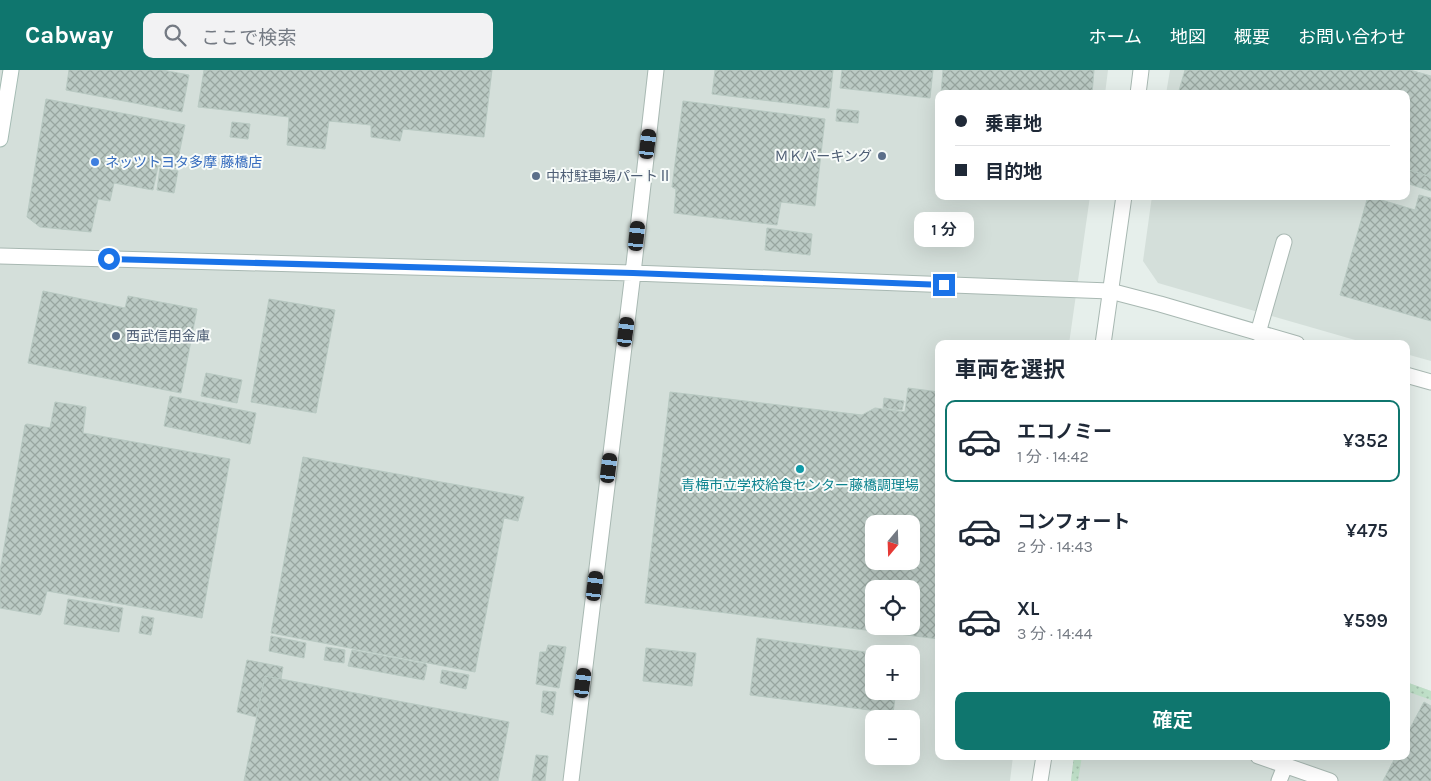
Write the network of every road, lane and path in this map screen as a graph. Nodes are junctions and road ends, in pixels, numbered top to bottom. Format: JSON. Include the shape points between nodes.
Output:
{"nodes":[{"id":1,"x":11,"y":70,"type":"edge"},
{"id":2,"x":656,"y":70,"type":"edge"},
{"id":3,"x":1141,"y":70,"type":"edge"},
{"id":4,"x":1138,"y":90,"type":"edge"},
{"id":5,"x":0,"y":139,"type":"edge"},
{"id":6,"x":1123,"y":200,"type":"edge"},
{"id":7,"x":1284,"y":242,"type":"dead end"},
{"id":8,"x":0,"y":256,"type":"edge"},
{"id":9,"x":633,"y":273,"type":"junction"},
{"id":10,"x":1110,"y":291,"type":"junction"},
{"id":11,"x":1258,"y":332,"type":"junction"},
{"id":12,"x":1104,"y":340,"type":"edge"},
{"id":13,"x":1284,"y":340,"type":"edge"},
{"id":14,"x":1410,"y":376,"type":"edge"},
{"id":15,"x":1431,"y":382,"type":"edge"},
{"id":16,"x":1043,"y":760,"type":"edge"},
{"id":17,"x":1269,"y":760,"type":"edge"},
{"id":18,"x":1285,"y":766,"type":"junction"},
{"id":19,"x":571,"y":781,"type":"edge"},
{"id":20,"x":1040,"y":781,"type":"edge"},
{"id":21,"x":1279,"y":781,"type":"edge"},
{"id":22,"x":1330,"y":781,"type":"edge"}],
"edges":[{"from":1,"to":5,"type":"street"},
{"from":2,"to":9,"type":"street"},
{"from":3,"to":4,"type":"street"},
{"from":6,"to":10,"type":"street"},
{"from":7,"to":11,"type":"street"},
{"from":8,"to":9,"type":"street"},
{"from":9,"to":10,"type":"street"},
{"from":9,"to":19,"type":"street"},
{"from":10,"to":11,"type":"street"},
{"from":10,"to":12,"type":"street"},
{"from":11,"to":13,"type":"street"},
{"from":14,"to":15,"type":"street"},
{"from":16,"to":20,"type":"street"},
{"from":17,"to":18,"type":"street"},
{"from":18,"to":21,"type":"street"},
{"from":18,"to":22,"type":"street"}]}
